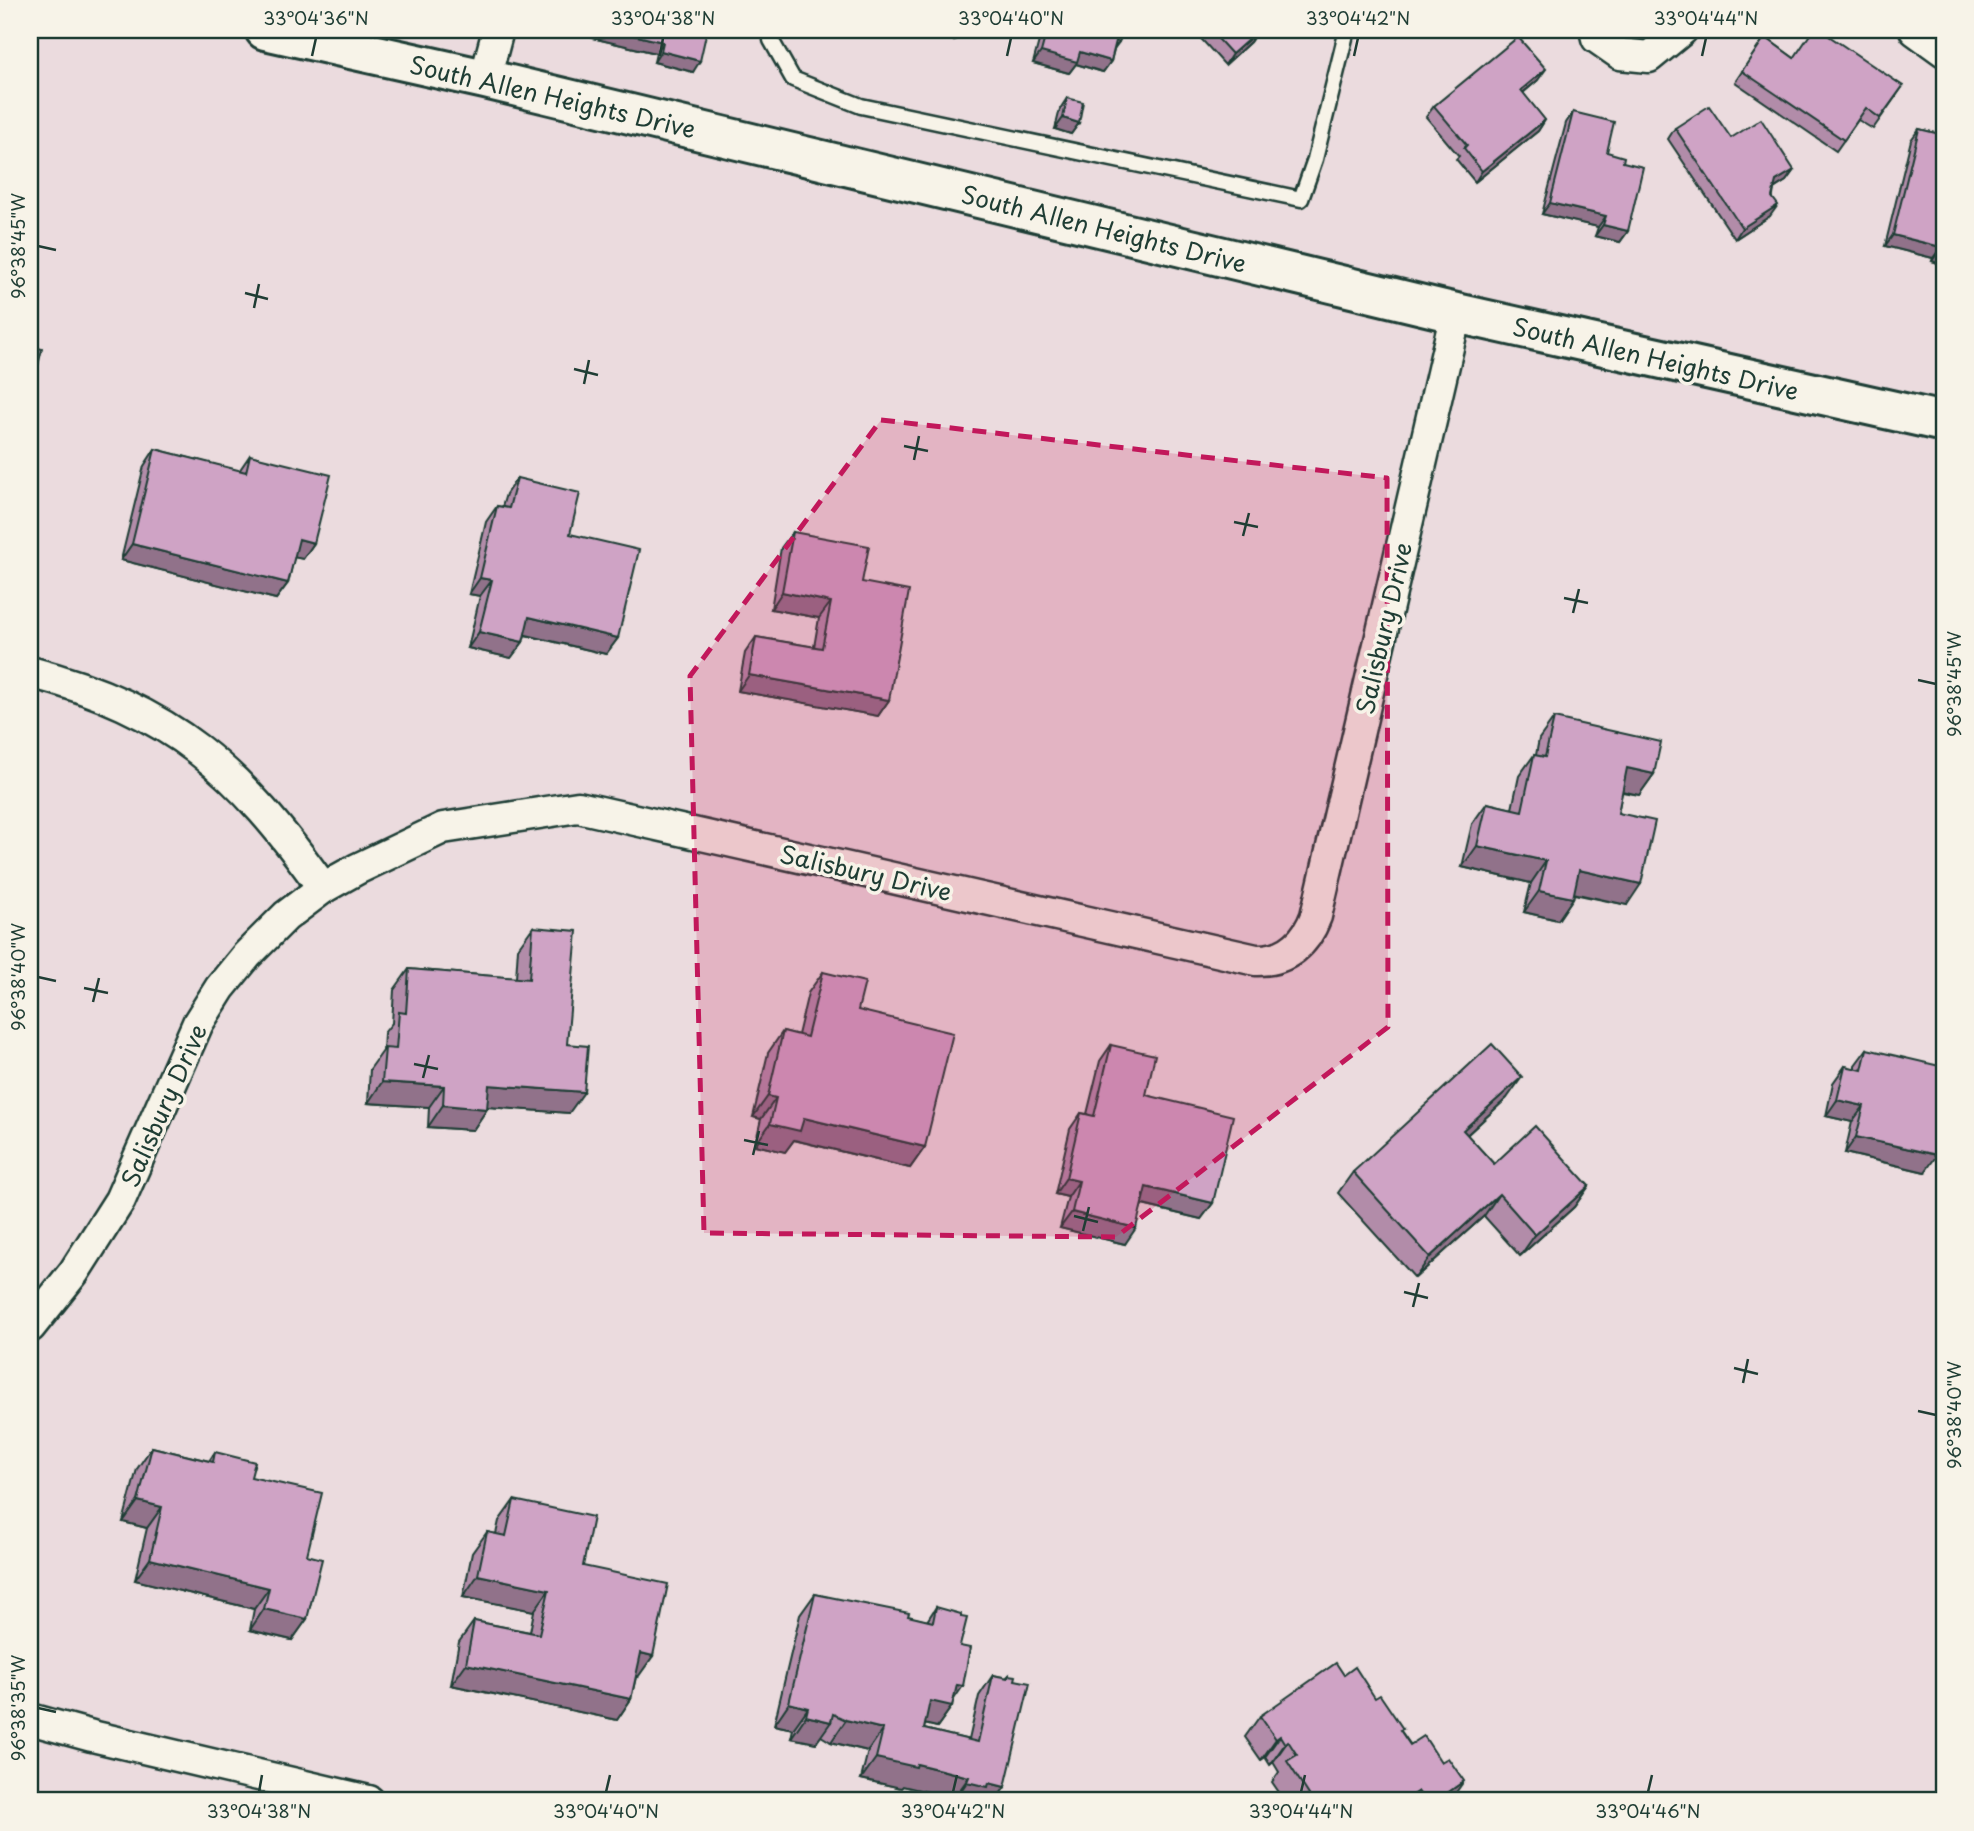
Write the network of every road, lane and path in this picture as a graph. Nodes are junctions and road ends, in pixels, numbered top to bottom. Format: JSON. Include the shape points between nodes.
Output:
{"nodes":[{"id":1,"x":265,"y":30,"type":"edge"},
{"id":2,"x":498,"y":30,"type":"edge"},
{"id":3,"x":774,"y":30,"type":"edge"},
{"id":4,"x":1347,"y":30,"type":"edge"},
{"id":5,"x":1595,"y":30,"type":"edge"},
{"id":6,"x":1682,"y":30,"type":"edge"},
{"id":7,"x":1915,"y":30,"type":"edge"},
{"id":8,"x":1944,"y":51,"type":"edge"},
{"id":9,"x":485,"y":79,"type":"junction"},
{"id":10,"x":1456,"y":313,"type":"junction"},
{"id":11,"x":1944,"y":422,"type":"edge"},
{"id":12,"x":30,"y":672,"type":"edge"},
{"id":13,"x":323,"y":888,"type":"junction"},
{"id":14,"x":30,"y":1327,"type":"edge"},
{"id":15,"x":30,"y":1719,"type":"edge"},
{"id":16,"x":369,"y":1801,"type":"edge"}],
"edges":[{"from":1,"to":9,"type":"main road","name":"South Allen Heights Drive"},
{"from":2,"to":9,"type":"street"},
{"from":3,"to":4,"type":"lane","via":[[771,40],[793,79],[861,106],[1301,199]]},
{"from":5,"to":6,"type":"street","via":[[1597,38],[1620,54],[1649,57]]},
{"from":7,"to":8,"type":"street"},
{"from":9,"to":10,"type":"main road","name":"South Allen Heights Drive"},
{"from":10,"to":11,"type":"main road","name":"South Allen Heights Drive"},
{"from":10,"to":13,"type":"street","name":"Salisbury Drive","via":[[1316,916],[1309,934],[1285,955],[1270,961],[1241,957],[578,807],[443,828]]},
{"from":12,"to":13,"type":"street","via":[[100,694],[187,740],[252,797]]},
{"from":13,"to":14,"type":"street","name":"Salisbury Drive","via":[[267,934],[220,988],[181,1056],[120,1200],[74,1272]]},
{"from":15,"to":16,"type":"street"}]}
